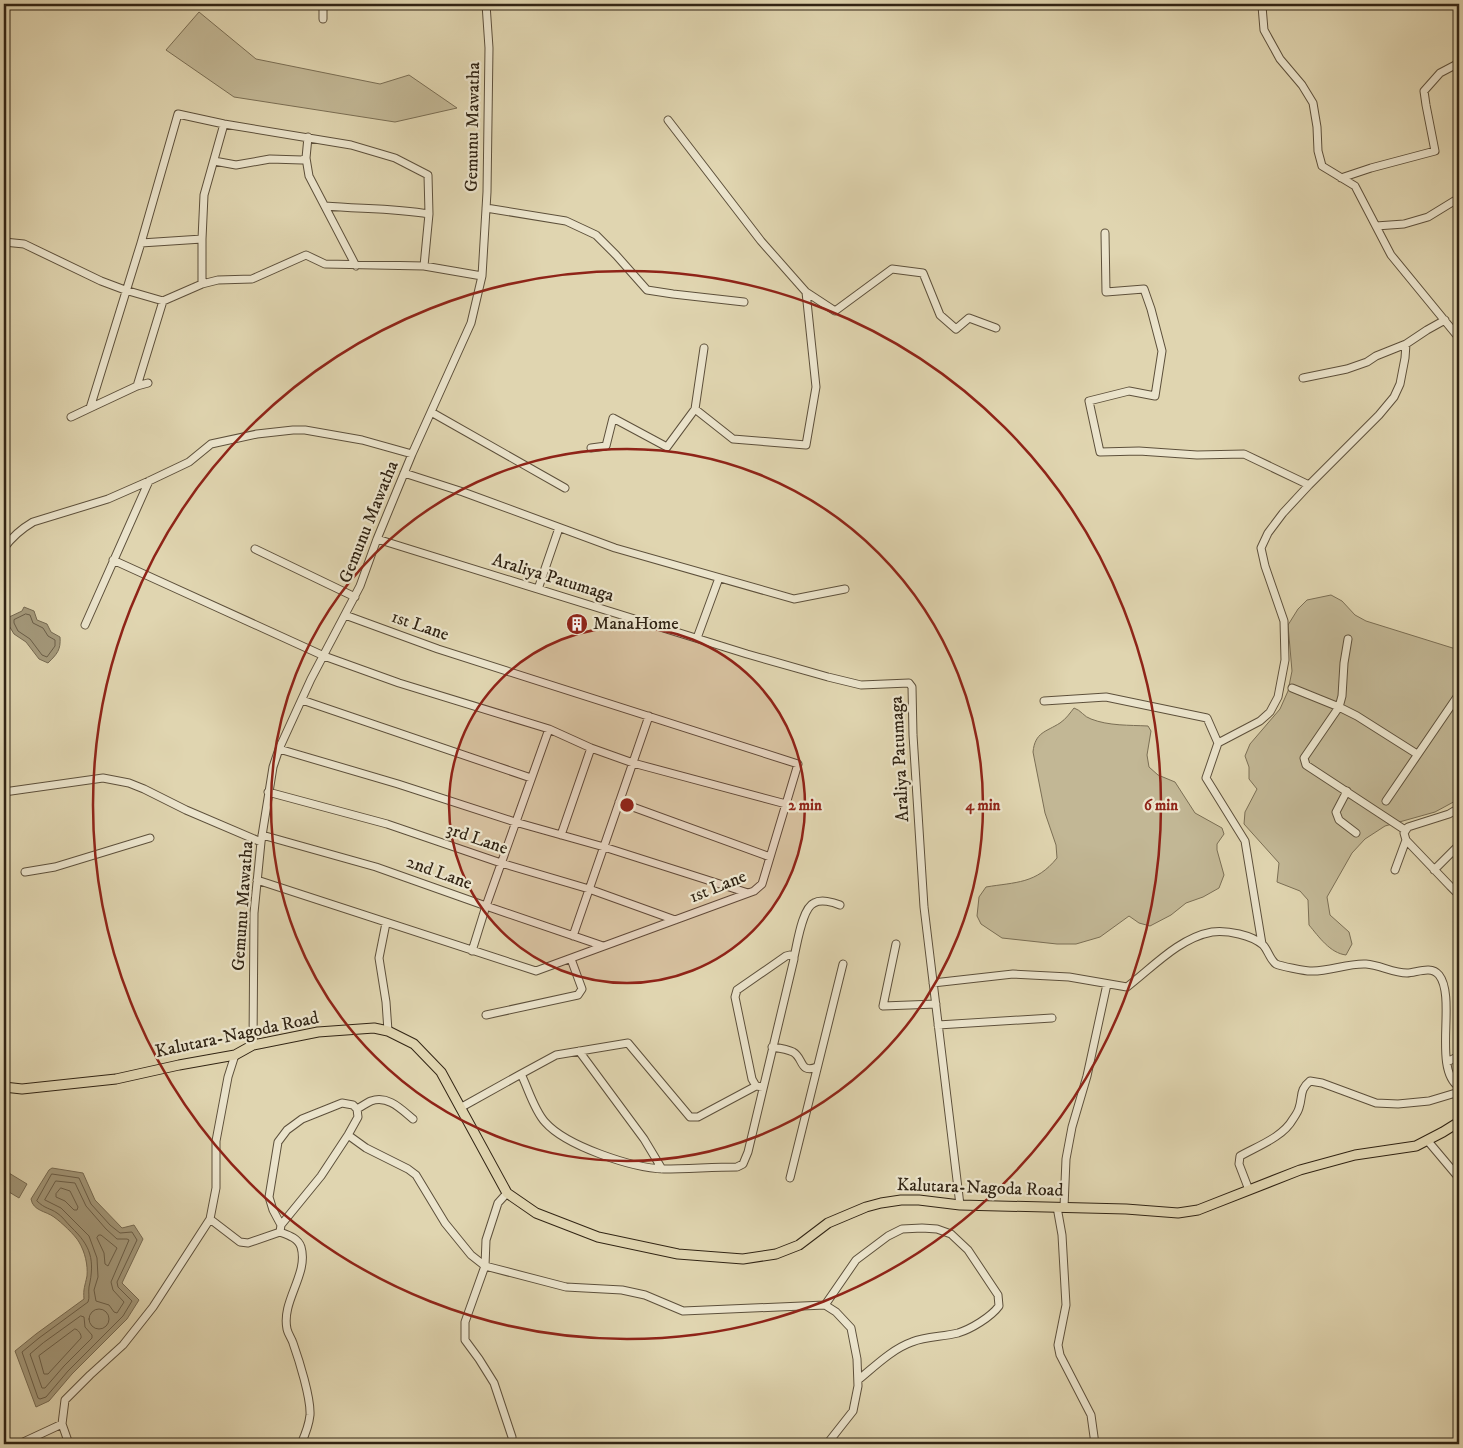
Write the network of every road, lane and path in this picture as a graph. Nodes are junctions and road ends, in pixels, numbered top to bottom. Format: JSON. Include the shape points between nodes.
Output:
{"nodes":[{"id":1,"x":253,"y":4,"type":"edge"},
{"id":2,"x":257,"y":4,"type":"edge"},
{"id":3,"x":324,"y":4,"type":"edge"},
{"id":4,"x":486,"y":4,"type":"edge"},
{"id":5,"x":1259,"y":4,"type":"edge"},
{"id":6,"x":323,"y":19,"type":"dead end"},
{"id":7,"x":1459,"y":63,"type":"edge"},
{"id":8,"x":668,"y":120,"type":"dead end"},
{"id":9,"x":224,"y":124,"type":"junction"},
{"id":10,"x":308,"y":137,"type":"junction"},
{"id":11,"x":306,"y":158,"type":"junction"},
{"id":12,"x":214,"y":161,"type":"junction"},
{"id":13,"x":1341,"y":178,"type":"junction"},
{"id":14,"x":1459,"y":198,"type":"edge"},
{"id":15,"x":325,"y":206,"type":"junction"},
{"id":16,"x":486,"y":208,"type":"junction"},
{"id":17,"x":429,"y":214,"type":"junction"},
{"id":18,"x":1376,"y":226,"type":"junction"},
{"id":19,"x":1106,"y":234,"type":"dead end"},
{"id":20,"x":202,"y":239,"type":"junction"},
{"id":21,"x":4,"y":242,"type":"edge"},
{"id":22,"x":141,"y":242,"type":"junction"},
{"id":23,"x":356,"y":266,"type":"junction"},
{"id":24,"x":424,"y":266,"type":"junction"},
{"id":25,"x":482,"y":276,"type":"junction"},
{"id":26,"x":202,"y":284,"type":"junction"},
{"id":27,"x":125,"y":290,"type":"junction"},
{"id":28,"x":806,"y":292,"type":"junction"},
{"id":29,"x":163,"y":302,"type":"junction"},
{"id":30,"x":744,"y":302,"type":"dead end"},
{"id":31,"x":1445,"y":320,"type":"junction"},
{"id":32,"x":996,"y":328,"type":"dead end"},
{"id":33,"x":1459,"y":338,"type":"edge"},
{"id":34,"x":1406,"y":344,"type":"junction"},
{"id":35,"x":704,"y":348,"type":"dead end"},
{"id":36,"x":1303,"y":378,"type":"dead end"},
{"id":37,"x":148,"y":383,"type":"dead end"},
{"id":38,"x":138,"y":386,"type":"junction"},
{"id":39,"x":90,"y":408,"type":"junction"},
{"id":40,"x":695,"y":409,"type":"junction"},
{"id":41,"x":431,"y":412,"type":"junction"},
{"id":42,"x":71,"y":417,"type":"dead end"},
{"id":43,"x":591,"y":448,"type":"dead end"},
{"id":44,"x":412,"y":454,"type":"junction"},
{"id":45,"x":404,"y":473,"type":"junction"},
{"id":46,"x":149,"y":481,"type":"junction"},
{"id":47,"x":1309,"y":485,"type":"junction"},
{"id":48,"x":566,"y":488,"type":"dead end"},
{"id":49,"x":560,"y":528,"type":"junction"},
{"id":50,"x":377,"y":539,"type":"junction"},
{"id":51,"x":4,"y":548,"type":"edge"},
{"id":52,"x":255,"y":549,"type":"dead end"},
{"id":53,"x":113,"y":560,"type":"junction"},
{"id":54,"x":719,"y":578,"type":"junction"},
{"id":55,"x":538,"y":589,"type":"junction"},
{"id":56,"x":845,"y":589,"type":"dead end"},
{"id":57,"x":355,"y":597,"type":"junction"},
{"id":58,"x":345,"y":616,"type":"junction"},
{"id":59,"x":85,"y":625,"type":"dead end"},
{"id":60,"x":697,"y":638,"type":"junction"},
{"id":61,"x":1348,"y":639,"type":"dead end"},
{"id":62,"x":324,"y":656,"type":"junction"},
{"id":63,"x":1292,"y":688,"type":"dead end"},
{"id":64,"x":1459,"y":694,"type":"edge"},
{"id":65,"x":302,"y":700,"type":"junction"},
{"id":66,"x":1044,"y":701,"type":"dead end"},
{"id":67,"x":1338,"y":707,"type":"junction"},
{"id":68,"x":649,"y":716,"type":"junction"},
{"id":69,"x":549,"y":729,"type":"junction"},
{"id":70,"x":1218,"y":743,"type":"junction"},
{"id":71,"x":591,"y":748,"type":"junction"},
{"id":72,"x":279,"y":749,"type":"junction"},
{"id":73,"x":1417,"y":754,"type":"junction"},
{"id":74,"x":633,"y":762,"type":"junction"},
{"id":75,"x":531,"y":778,"type":"junction"},
{"id":76,"x":4,"y":792,"type":"edge"},
{"id":77,"x":268,"y":792,"type":"junction"},
{"id":78,"x":1347,"y":792,"type":"junction"},
{"id":79,"x":1386,"y":801,"type":"dead end"},
{"id":80,"x":619,"y":802,"type":"junction"},
{"id":81,"x":786,"y":804,"type":"junction"},
{"id":82,"x":1459,"y":808,"type":"edge"},
{"id":83,"x":516,"y":822,"type":"junction"},
{"id":84,"x":1405,"y":830,"type":"junction"},
{"id":85,"x":1356,"y":833,"type":"dead end"},
{"id":86,"x":561,"y":835,"type":"junction"},
{"id":87,"x":150,"y":838,"type":"dead end"},
{"id":88,"x":262,"y":839,"type":"junction"},
{"id":89,"x":1406,"y":840,"type":"junction"},
{"id":90,"x":604,"y":847,"type":"junction"},
{"id":91,"x":1456,"y":848,"type":"dead end"},
{"id":92,"x":770,"y":857,"type":"junction"},
{"id":93,"x":501,"y":863,"type":"junction"},
{"id":94,"x":1395,"y":870,"type":"dead end"},
{"id":95,"x":1434,"y":870,"type":"junction"},
{"id":96,"x":25,"y":872,"type":"dead end"},
{"id":97,"x":257,"y":880,"type":"junction"},
{"id":98,"x":589,"y":890,"type":"junction"},
{"id":99,"x":748,"y":893,"type":"junction"},
{"id":100,"x":1459,"y":894,"type":"edge"},
{"id":101,"x":840,"y":905,"type":"dead end"},
{"id":102,"x":486,"y":906,"type":"junction"},
{"id":103,"x":675,"y":920,"type":"junction"},
{"id":104,"x":386,"y":923,"type":"junction"},
{"id":105,"x":573,"y":936,"type":"junction"},
{"id":106,"x":896,"y":944,"type":"dead end"},
{"id":107,"x":1262,"y":944,"type":"junction"},
{"id":108,"x":603,"y":946,"type":"junction"},
{"id":109,"x":472,"y":951,"type":"junction"},
{"id":110,"x":794,"y":957,"type":"junction"},
{"id":111,"x":571,"y":959,"type":"junction"},
{"id":112,"x":843,"y":964,"type":"dead end"},
{"id":113,"x":933,"y":983,"type":"junction"},
{"id":114,"x":1107,"y":984,"type":"junction"},
{"id":115,"x":936,"y":1004,"type":"junction"},
{"id":116,"x":486,"y":1015,"type":"dead end"},
{"id":117,"x":1052,"y":1018,"type":"dead end"},
{"id":118,"x":938,"y":1025,"type":"junction"},
{"id":119,"x":388,"y":1031,"type":"junction"},
{"id":120,"x":254,"y":1045,"type":"junction"},
{"id":121,"x":772,"y":1047,"type":"junction"},
{"id":122,"x":579,"y":1051,"type":"junction"},
{"id":123,"x":235,"y":1055,"type":"junction"},
{"id":124,"x":1459,"y":1056,"type":"edge"},
{"id":125,"x":1447,"y":1062,"type":"junction"},
{"id":126,"x":817,"y":1068,"type":"junction"},
{"id":127,"x":521,"y":1074,"type":"junction"},
{"id":128,"x":759,"y":1086,"type":"junction"},
{"id":129,"x":4,"y":1087,"type":"edge"},
{"id":130,"x":1459,"y":1087,"type":"edge"},
{"id":131,"x":1459,"y":1092,"type":"edge"},
{"id":132,"x":460,"y":1108,"type":"junction"},
{"id":133,"x":357,"y":1109,"type":"junction"},
{"id":134,"x":413,"y":1120,"type":"dead end"},
{"id":135,"x":1459,"y":1122,"type":"edge"},
{"id":136,"x":348,"y":1135,"type":"junction"},
{"id":137,"x":1427,"y":1140,"type":"junction"},
{"id":138,"x":662,"y":1169,"type":"junction"},
{"id":139,"x":790,"y":1178,"type":"dead end"},
{"id":140,"x":1459,"y":1178,"type":"edge"},
{"id":141,"x":1249,"y":1190,"type":"junction"},
{"id":142,"x":507,"y":1193,"type":"junction"},
{"id":143,"x":960,"y":1205,"type":"junction"},
{"id":144,"x":1060,"y":1207,"type":"junction"},
{"id":145,"x":210,"y":1219,"type":"junction"},
{"id":146,"x":280,"y":1228,"type":"junction"},
{"id":147,"x":485,"y":1266,"type":"junction"},
{"id":148,"x":825,"y":1305,"type":"junction"},
{"id":149,"x":858,"y":1380,"type":"junction"},
{"id":150,"x":62,"y":1424,"type":"junction"},
{"id":151,"x":19,"y":1444,"type":"edge"},
{"id":152,"x":69,"y":1444,"type":"edge"},
{"id":153,"x":302,"y":1444,"type":"edge"},
{"id":154,"x":512,"y":1444,"type":"edge"},
{"id":155,"x":827,"y":1444,"type":"edge"},
{"id":156,"x":1095,"y":1444,"type":"edge"}],
"edges":[{"from":1,"to":2,"type":"street"},
{"from":3,"to":6,"type":"street"},
{"from":4,"to":16,"type":"street","name":"Gemunu Mawatha","via":[[489,48]]},
{"from":5,"to":13,"type":"street","via":[[1262,6],[1264,30],[1280,59],[1313,103],[1322,166]]},
{"from":7,"to":13,"type":"street","via":[[1440,73],[1424,91],[1435,151]]},
{"from":8,"to":28,"type":"street","via":[[761,241]]},
{"from":9,"to":10,"type":"street"},
{"from":9,"to":12,"type":"street"},
{"from":9,"to":22,"type":"street","via":[[178,114]]},
{"from":10,"to":11,"type":"street"},
{"from":10,"to":17,"type":"street","via":[[352,144],[395,158],[428,175]]},
{"from":11,"to":12,"type":"street","via":[[270,159],[236,165]]},
{"from":11,"to":15,"type":"street","via":[[309,176]]},
{"from":12,"to":20,"type":"street","via":[[204,195]]},
{"from":13,"to":18,"type":"street","via":[[1355,186]]},
{"from":14,"to":18,"type":"street","via":[[1428,217],[1404,224]]},
{"from":15,"to":17,"type":"street"},
{"from":15,"to":23,"type":"street"},
{"from":16,"to":25,"type":"street","name":"Gemunu Mawatha"},
{"from":16,"to":30,"type":"street","via":[[566,221],[596,235],[647,290]]},
{"from":17,"to":24,"type":"street"},
{"from":18,"to":31,"type":"street","via":[[1392,255]]},
{"from":19,"to":47,"type":"street","via":[[1106,292],[1144,289],[1162,351],[1155,396],[1129,391],[1089,401],[1100,452],[1244,454]]},
{"from":20,"to":22,"type":"street"},
{"from":20,"to":26,"type":"street"},
{"from":21,"to":27,"type":"street","via":[[24,244]]},
{"from":22,"to":27,"type":"street"},
{"from":23,"to":24,"type":"street"},
{"from":23,"to":26,"type":"street","via":[[326,264],[306,255],[252,279]]},
{"from":24,"to":25,"type":"street"},
{"from":25,"to":41,"type":"street","name":"Gemunu Mawatha","via":[[471,322]]},
{"from":26,"to":29,"type":"street"},
{"from":27,"to":29,"type":"street"},
{"from":27,"to":39,"type":"street"},
{"from":28,"to":32,"type":"street","via":[[835,311],[892,269],[924,273],[940,316],[956,329],[969,318]]},
{"from":28,"to":40,"type":"street","via":[[816,387],[806,445],[733,439]]},
{"from":29,"to":38,"type":"street"},
{"from":31,"to":33,"type":"street"},
{"from":31,"to":34,"type":"street"},
{"from":34,"to":36,"type":"street","via":[[1346,369]]},
{"from":34,"to":47,"type":"street","via":[[1400,384],[1394,397]]},
{"from":35,"to":40,"type":"street"},
{"from":37,"to":38,"type":"street"},
{"from":38,"to":39,"type":"street"},
{"from":39,"to":42,"type":"street"},
{"from":40,"to":43,"type":"street","via":[[667,447],[613,418],[606,446]]},
{"from":41,"to":44,"type":"street","name":"Gemunu Mawatha"},
{"from":41,"to":48,"type":"street"},
{"from":44,"to":45,"type":"street","name":"Gemunu Mawatha"},
{"from":44,"to":46,"type":"street","via":[[362,440],[293,430],[211,444],[189,462]]},
{"from":45,"to":49,"type":"street"},
{"from":45,"to":50,"type":"street","name":"Gemunu Mawatha"},
{"from":46,"to":51,"type":"street","via":[[108,499],[33,522],[22,528]]},
{"from":46,"to":53,"type":"street"},
{"from":47,"to":70,"type":"street","via":[[1268,533],[1262,548],[1284,621],[1285,660],[1278,697],[1270,712],[1260,721]]},
{"from":49,"to":54,"type":"street","via":[[615,548]]},
{"from":49,"to":55,"type":"street"},
{"from":50,"to":55,"type":"street","name":"Araliya Patumaga"},
{"from":50,"to":57,"type":"street","name":"Gemunu Mawatha"},
{"from":52,"to":57,"type":"street"},
{"from":53,"to":59,"type":"street"},
{"from":53,"to":62,"type":"street"},
{"from":54,"to":56,"type":"street","via":[[794,599]]},
{"from":54,"to":60,"type":"street"},
{"from":55,"to":60,"type":"street","name":"Araliya Patumaga"},
{"from":57,"to":58,"type":"street","name":"Gemunu Mawatha"},
{"from":58,"to":62,"type":"street","name":"Gemunu Mawatha"},
{"from":58,"to":68,"type":"street","name":"1st Lane"},
{"from":60,"to":113,"type":"street","name":"Araliya Patumaga","via":[[861,685],[909,684],[912,687],[924,907]]},
{"from":61,"to":67,"type":"street"},
{"from":62,"to":65,"type":"street","name":"Gemunu Mawatha"},
{"from":62,"to":69,"type":"street","via":[[399,683]]},
{"from":63,"to":67,"type":"street"},
{"from":64,"to":73,"type":"street"},
{"from":65,"to":72,"type":"street","name":"Gemunu Mawatha"},
{"from":65,"to":75,"type":"street"},
{"from":66,"to":70,"type":"street","via":[[1106,697],[1207,718]]},
{"from":67,"to":73,"type":"street"},
{"from":67,"to":78,"type":"street","via":[[1304,758],[1306,765]]},
{"from":68,"to":74,"type":"street"},
{"from":68,"to":81,"type":"street","name":"1st Lane","via":[[798,764]]},
{"from":69,"to":71,"type":"street"},
{"from":69,"to":75,"type":"street"},
{"from":70,"to":107,"type":"street","via":[[1206,778],[1245,841]]},
{"from":71,"to":74,"type":"street"},
{"from":71,"to":86,"type":"street"},
{"from":72,"to":77,"type":"street","name":"Gemunu Mawatha"},
{"from":72,"to":83,"type":"street"},
{"from":73,"to":79,"type":"street"},
{"from":74,"to":80,"type":"street"},
{"from":74,"to":81,"type":"street"},
{"from":75,"to":83,"type":"street"},
{"from":76,"to":88,"type":"street","name":"2nd Lane","via":[[102,778],[129,783],[186,810]]},
{"from":77,"to":88,"type":"street","name":"Gemunu Mawatha"},
{"from":77,"to":93,"type":"street","name":"3rd Lane","via":[[387,824]]},
{"from":78,"to":84,"type":"street"},
{"from":78,"to":85,"type":"street","via":[[1336,812],[1339,820]]},
{"from":80,"to":90,"type":"street"},
{"from":80,"to":92,"type":"street"},
{"from":81,"to":92,"type":"street","name":"1st Lane"},
{"from":82,"to":84,"type":"street"},
{"from":83,"to":86,"type":"street"},
{"from":83,"to":93,"type":"street"},
{"from":84,"to":89,"type":"street"},
{"from":86,"to":90,"type":"street"},
{"from":87,"to":96,"type":"street","via":[[55,867]]},
{"from":88,"to":97,"type":"street","name":"Gemunu Mawatha"},
{"from":88,"to":102,"type":"street","name":"2nd Lane","via":[[376,867]]},
{"from":89,"to":94,"type":"street"},
{"from":89,"to":95,"type":"street"},
{"from":90,"to":98,"type":"street"},
{"from":90,"to":99,"type":"street"},
{"from":91,"to":95,"type":"street"},
{"from":92,"to":99,"type":"street","name":"1st Lane","via":[[762,884]]},
{"from":93,"to":98,"type":"street","name":"3rd Lane"},
{"from":93,"to":102,"type":"street"},
{"from":95,"to":100,"type":"street"},
{"from":97,"to":104,"type":"street","name":"1st Lane"},
{"from":97,"to":120,"type":"street","name":"Gemunu Mawatha"},
{"from":98,"to":103,"type":"street","name":"3rd Lane"},
{"from":98,"to":105,"type":"street"},
{"from":99,"to":103,"type":"street","name":"1st Lane"},
{"from":101,"to":110,"type":"street","via":[[832,901],[814,903],[806,910]]},
{"from":102,"to":105,"type":"street","name":"2nd Lane"},
{"from":102,"to":109,"type":"street"},
{"from":103,"to":108,"type":"street","name":"1st Lane"},
{"from":104,"to":109,"type":"street","name":"1st Lane"},
{"from":104,"to":119,"type":"street","via":[[378,958]]},
{"from":105,"to":108,"type":"street","name":"2nd Lane"},
{"from":106,"to":115,"type":"street","via":[[883,1006]]},
{"from":107,"to":114,"type":"street","via":[[1247,936],[1222,931],[1206,934],[1181,944],[1127,987]]},
{"from":107,"to":125,"type":"street","via":[[1276,964],[1300,969],[1323,970],[1364,964],[1407,973],[1435,971],[1443,983],[1445,997]]},
{"from":108,"to":111,"type":"street","name":"1st Lane"},
{"from":109,"to":111,"type":"street","name":"1st Lane","via":[[536,971]]},
{"from":110,"to":121,"type":"street"},
{"from":110,"to":128,"type":"street","via":[[786,956],[737,990],[735,997],[752,1079]]},
{"from":111,"to":116,"type":"street","via":[[582,989],[578,995]]},
{"from":112,"to":126,"type":"street"},
{"from":113,"to":114,"type":"street","via":[[1013,974],[1069,977]]},
{"from":113,"to":115,"type":"street","name":"Araliya Patumaga"},
{"from":114,"to":144,"type":"street","via":[[1072,1127]]},
{"from":115,"to":118,"type":"street","name":"Araliya Patumaga"},
{"from":117,"to":118,"type":"street"},
{"from":118,"to":143,"type":"street","name":"Araliya Patumaga"},
{"from":119,"to":120,"type":"main road","name":"Kalutara-Nagoda Road","via":[[374,1028],[318,1032]]},
{"from":119,"to":132,"type":"main road","name":"Kalutara-Nagoda Road","via":[[414,1044],[441,1072]]},
{"from":120,"to":123,"type":"main road","name":"Kalutara-Nagoda Road"},
{"from":121,"to":126,"type":"street","via":[[793,1052],[805,1068]]},
{"from":121,"to":128,"type":"street"},
{"from":122,"to":127,"type":"street","via":[[556,1055]]},
{"from":122,"to":128,"type":"street","via":[[628,1042],[690,1117],[698,1117]]},
{"from":122,"to":138,"type":"street","via":[[644,1139]]},
{"from":123,"to":129,"type":"main road","name":"Kalutara-Nagoda Road","via":[[116,1079],[22,1089]]},
{"from":123,"to":145,"type":"street","via":[[216,1141],[216,1188]]},
{"from":124,"to":125,"type":"street"},
{"from":125,"to":130,"type":"street","via":[[1450,1076]]},
{"from":126,"to":139,"type":"street"},
{"from":127,"to":132,"type":"street"},
{"from":127,"to":138,"type":"street","via":[[542,1119],[561,1134],[609,1157]]},
{"from":128,"to":138,"type":"street","via":[[743,1164],[737,1167]]},
{"from":131,"to":141,"type":"street","via":[[1429,1101],[1376,1104],[1310,1081],[1304,1085],[1299,1108],[1283,1132],[1240,1156],[1239,1164]]},
{"from":132,"to":142,"type":"main road","name":"Kalutara-Nagoda Road"},
{"from":133,"to":134,"type":"street","via":[[383,1099]]},
{"from":133,"to":136,"type":"street","via":[[358,1117]]},
{"from":133,"to":146,"type":"street","via":[[342,1103],[302,1119],[278,1142],[269,1197]]},
{"from":135,"to":137,"type":"main road","name":"Kalutara-Nagoda Road"},
{"from":136,"to":146,"type":"street"},
{"from":136,"to":147,"type":"street","via":[[416,1175],[445,1223],[471,1255]]},
{"from":137,"to":140,"type":"street"},
{"from":137,"to":141,"type":"main road","name":"Kalutara-Nagoda Road","via":[[1416,1146],[1355,1155],[1300,1170]]},
{"from":141,"to":144,"type":"main road","name":"Kalutara-Nagoda Road","via":[[1198,1210],[1178,1213]]},
{"from":142,"to":143,"type":"main road","name":"Kalutara-Nagoda Road","via":[[536,1213],[598,1237],[678,1254],[743,1259],[776,1254],[799,1245],[828,1224],[866,1206],[901,1200]]},
{"from":142,"to":147,"type":"street","via":[[498,1203],[486,1240]]},
{"from":143,"to":144,"type":"main road","name":"Kalutara-Nagoda Road"},
{"from":144,"to":156,"type":"street","via":[[1066,1305],[1058,1345],[1091,1415]]},
{"from":145,"to":146,"type":"street","via":[[240,1242],[248,1243]]},
{"from":145,"to":150,"type":"street","via":[[153,1307],[123,1345],[66,1400]]},
{"from":146,"to":153,"type":"street","via":[[300,1245],[303,1260],[287,1312],[287,1330],[305,1384],[310,1414]]},
{"from":147,"to":148,"type":"street","via":[[566,1287],[622,1290],[645,1295],[684,1312]]},
{"from":147,"to":154,"type":"street","via":[[465,1322],[465,1340],[494,1383]]},
{"from":148,"to":149,"type":"street","via":[[850,1328]]},
{"from":148,"to":149,"type":"street","via":[[856,1260],[902,1229],[937,1229],[951,1234],[968,1250],[998,1295],[999,1306],[981,1322],[958,1333],[911,1342]]},
{"from":149,"to":155,"type":"street","via":[[852,1411]]},
{"from":150,"to":151,"type":"street"},
{"from":150,"to":152,"type":"street"}]}
